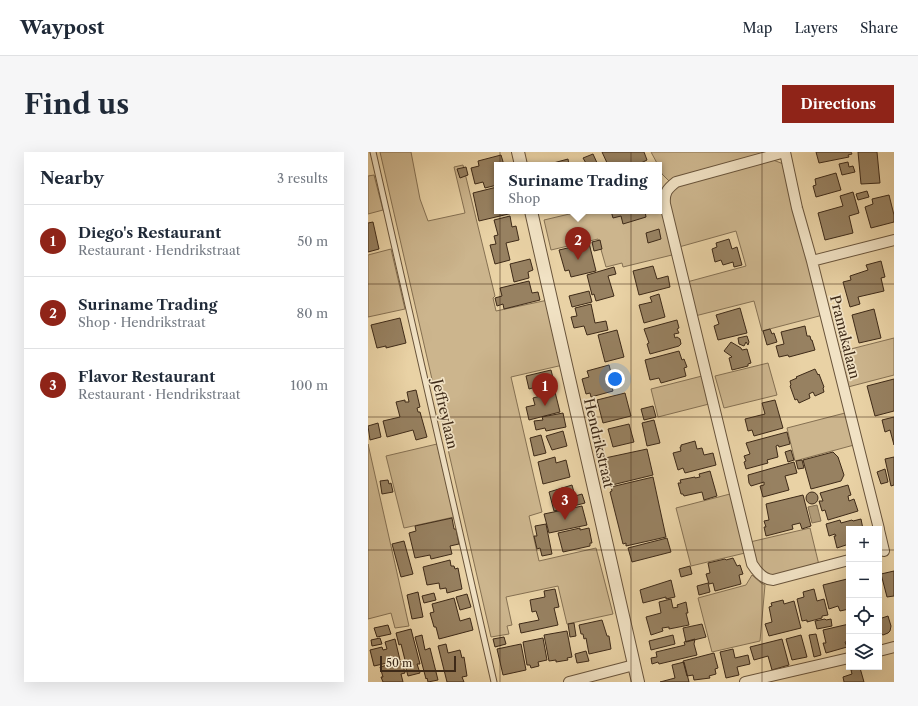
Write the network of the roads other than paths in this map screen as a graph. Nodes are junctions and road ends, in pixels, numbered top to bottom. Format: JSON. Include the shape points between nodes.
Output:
{"nodes":[{"id":1,"x":373,"y":152,"type":"edge"},
{"id":2,"x":518,"y":152,"type":"edge"},
{"id":3,"x":785,"y":152,"type":"edge"},
{"id":4,"x":520,"y":162,"type":"edge"},
{"id":5,"x":533,"y":214,"type":"edge"},
{"id":6,"x":894,"y":240,"type":"edge"},
{"id":7,"x":812,"y":261,"type":"junction"},
{"id":8,"x":878,"y":526,"type":"edge"},
{"id":9,"x":882,"y":538,"type":"edge"},
{"id":10,"x":886,"y":550,"type":"edge"},
{"id":11,"x":846,"y":561,"type":"edge"},
{"id":12,"x":894,"y":647,"type":"edge"},
{"id":13,"x":882,"y":650,"type":"edge"},
{"id":14,"x":846,"y":659,"type":"edge"},
{"id":15,"x":634,"y":665,"type":"junction"},
{"id":16,"x":494,"y":682,"type":"edge"},
{"id":17,"x":569,"y":682,"type":"edge"},
{"id":18,"x":638,"y":682,"type":"edge"},
{"id":19,"x":745,"y":682,"type":"edge"}],
"edges":[{"from":1,"to":16,"type":"lane","name":"Jeffreylaan"},
{"from":2,"to":4,"type":"street"},
{"from":3,"to":7,"type":"street","name":"Pramakalaan"},
{"from":3,"to":11,"type":"street","via":[[676,182],[666,190],[665,204],[752,564],[764,577],[773,580]]},
{"from":5,"to":15,"type":"street","name":"Hendrikstraat"},
{"from":6,"to":7,"type":"street"},
{"from":7,"to":8,"type":"street","name":"Pramakalaan"},
{"from":9,"to":10,"type":"street","name":"Pramakalaan"},
{"from":12,"to":13,"type":"street"},
{"from":14,"to":19,"type":"street"},
{"from":15,"to":17,"type":"street"},
{"from":15,"to":18,"type":"street","name":"Hendrikstraat"}]}
